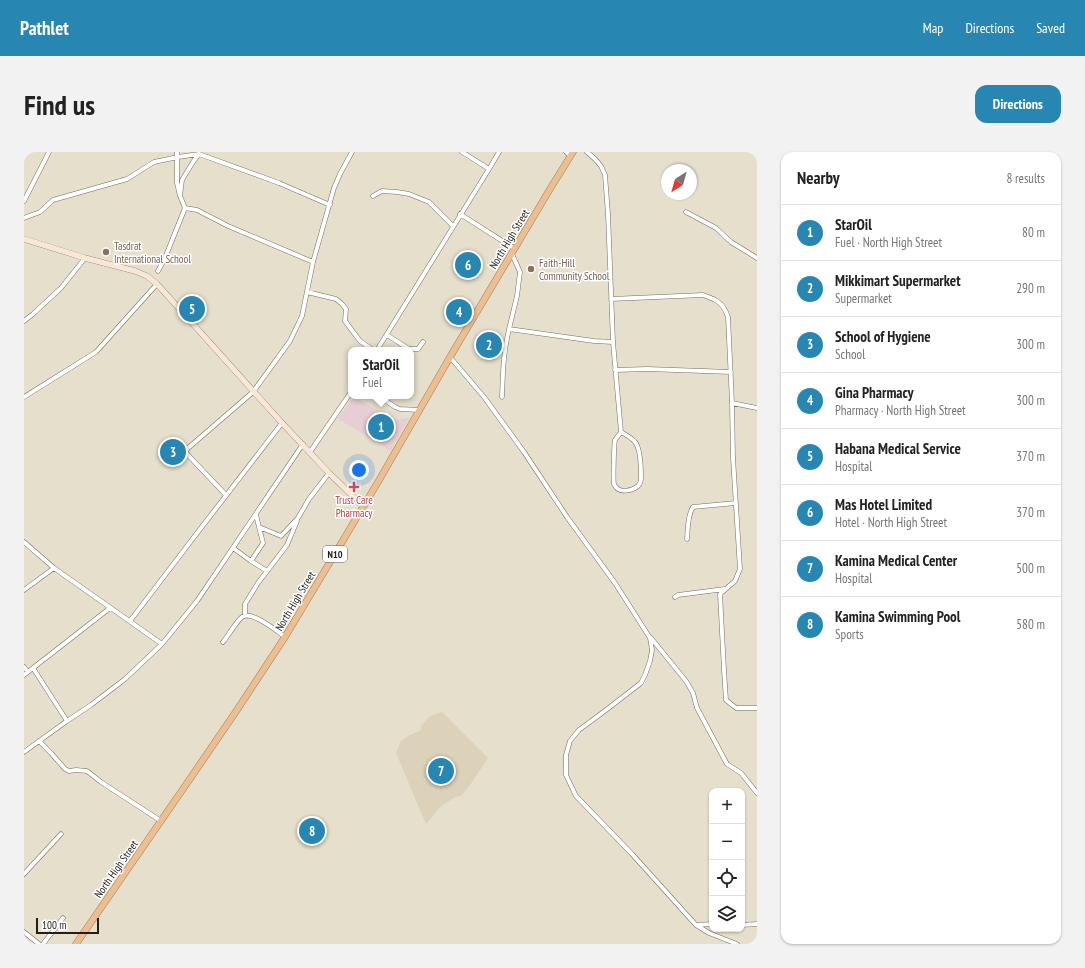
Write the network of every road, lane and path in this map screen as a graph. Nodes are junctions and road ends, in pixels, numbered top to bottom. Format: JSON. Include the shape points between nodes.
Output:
{"nodes":[{"id":1,"x":49,"y":152,"type":"edge"},
{"id":2,"x":194,"y":152,"type":"edge"},
{"id":3,"x":352,"y":152,"type":"edge"},
{"id":4,"x":462,"y":152,"type":"edge"},
{"id":5,"x":499,"y":152,"type":"edge"},
{"id":6,"x":587,"y":152,"type":"edge"},
{"id":7,"x":200,"y":153,"type":"edge"},
{"id":8,"x":570,"y":153,"type":"edge"},
{"id":9,"x":177,"y":154,"type":"edge"},
{"id":10,"x":489,"y":169,"type":"junction"},
{"id":11,"x":180,"y":196,"type":"junction"},
{"id":12,"x":373,"y":196,"type":"dead end"},
{"id":13,"x":24,"y":201,"type":"edge"},
{"id":14,"x":330,"y":205,"type":"junction"},
{"id":15,"x":185,"y":208,"type":"junction"},
{"id":16,"x":686,"y":212,"type":"dead end"},
{"id":17,"x":460,"y":214,"type":"junction"},
{"id":18,"x":24,"y":218,"type":"edge"},
{"id":19,"x":453,"y":226,"type":"junction"},
{"id":20,"x":24,"y":239,"type":"edge"},
{"id":21,"x":514,"y":251,"type":"junction"},
{"id":22,"x":85,"y":258,"type":"junction"},
{"id":23,"x":757,"y":258,"type":"edge"},
{"id":24,"x":313,"y":262,"type":"junction"},
{"id":25,"x":158,"y":271,"type":"dead end"},
{"id":26,"x":157,"y":284,"type":"junction"},
{"id":27,"x":308,"y":292,"type":"junction"},
{"id":28,"x":611,"y":299,"type":"junction"},
{"id":29,"x":24,"y":321,"type":"edge"},
{"id":30,"x":509,"y":329,"type":"junction"},
{"id":31,"x":386,"y":335,"type":"junction"},
{"id":32,"x":422,"y":342,"type":"dead end"},
{"id":33,"x":613,"y":342,"type":"junction"},
{"id":34,"x":369,"y":347,"type":"edge"},
{"id":35,"x":379,"y":347,"type":"edge"},
{"id":36,"x":406,"y":347,"type":"edge"},
{"id":37,"x":414,"y":350,"type":"edge"},
{"id":38,"x":450,"y":357,"type":"junction"},
{"id":39,"x":615,"y":370,"type":"junction"},
{"id":40,"x":731,"y":372,"type":"junction"},
{"id":41,"x":253,"y":392,"type":"junction"},
{"id":42,"x":24,"y":396,"type":"edge"},
{"id":43,"x":348,"y":396,"type":"edge"},
{"id":44,"x":502,"y":397,"type":"dead end"},
{"id":45,"x":384,"y":399,"type":"edge"},
{"id":46,"x":732,"y":403,"type":"junction"},
{"id":47,"x":757,"y":408,"type":"edge"},
{"id":48,"x":419,"y":410,"type":"junction"},
{"id":49,"x":282,"y":423,"type":"junction"},
{"id":50,"x":621,"y":432,"type":"junction"},
{"id":51,"x":302,"y":444,"type":"junction"},
{"id":52,"x":310,"y":452,"type":"junction"},
{"id":53,"x":329,"y":473,"type":"junction"},
{"id":54,"x":226,"y":495,"type":"junction"},
{"id":55,"x":736,"y":503,"type":"junction"},
{"id":56,"x":363,"y":506,"type":"junction"},
{"id":57,"x":256,"y":515,"type":"junction"},
{"id":58,"x":298,"y":518,"type":"junction"},
{"id":59,"x":259,"y":527,"type":"junction"},
{"id":60,"x":687,"y":540,"type":"dead end"},
{"id":61,"x":24,"y":542,"type":"edge"},
{"id":62,"x":233,"y":548,"type":"junction"},
{"id":63,"x":252,"y":561,"type":"junction"},
{"id":64,"x":54,"y":568,"type":"junction"},
{"id":65,"x":267,"y":571,"type":"junction"},
{"id":66,"x":725,"y":589,"type":"junction"},
{"id":67,"x":24,"y":590,"type":"edge"},
{"id":68,"x":675,"y":597,"type":"dead end"},
{"id":69,"x":110,"y":608,"type":"junction"},
{"id":70,"x":245,"y":616,"type":"junction"},
{"id":71,"x":130,"y":621,"type":"junction"},
{"id":72,"x":285,"y":637,"type":"junction"},
{"id":73,"x":650,"y":638,"type":"junction"},
{"id":74,"x":223,"y":642,"type":"dead end"},
{"id":75,"x":162,"y":644,"type":"junction"},
{"id":76,"x":24,"y":667,"type":"edge"},
{"id":77,"x":33,"y":668,"type":"junction"},
{"id":78,"x":28,"y":672,"type":"junction"},
{"id":79,"x":24,"y":675,"type":"edge"},
{"id":80,"x":757,"y":708,"type":"edge"},
{"id":81,"x":67,"y":721,"type":"junction"},
{"id":82,"x":39,"y":741,"type":"junction"},
{"id":83,"x":24,"y":752,"type":"edge"},
{"id":84,"x":757,"y":793,"type":"edge"},
{"id":85,"x":161,"y":822,"type":"junction"},
{"id":86,"x":61,"y":834,"type":"dead end"},
{"id":87,"x":24,"y":874,"type":"edge"},
{"id":88,"x":63,"y":918,"type":"dead end"},
{"id":89,"x":709,"y":924,"type":"edge"},
{"id":90,"x":757,"y":924,"type":"edge"},
{"id":91,"x":696,"y":925,"type":"junction"},
{"id":92,"x":745,"y":925,"type":"edge"},
{"id":93,"x":24,"y":932,"type":"edge"},
{"id":94,"x":39,"y":944,"type":"edge"},
{"id":95,"x":43,"y":944,"type":"edge"},
{"id":96,"x":76,"y":944,"type":"edge"},
{"id":97,"x":737,"y":944,"type":"edge"}],
"edges":[{"from":1,"to":13,"type":"street"},
{"from":2,"to":7,"type":"street"},
{"from":3,"to":14,"type":"street","via":[[334,188]]},
{"from":4,"to":10,"type":"street"},
{"from":5,"to":10,"type":"street"},
{"from":6,"to":28,"type":"street","via":[[601,166],[605,175]]},
{"from":7,"to":9,"type":"street"},
{"from":7,"to":11,"type":"street","via":[[182,180]]},
{"from":7,"to":14,"type":"street"},
{"from":8,"to":21,"type":"highway","name":"North High Street","number":"N10"},
{"from":9,"to":11,"type":"street","via":[[177,184]]},
{"from":9,"to":18,"type":"street","via":[[154,162],[126,179],[53,200],[43,211]]},
{"from":10,"to":17,"type":"street"},
{"from":11,"to":15,"type":"street"},
{"from":12,"to":19,"type":"street","via":[[382,191],[409,194],[429,202]]},
{"from":14,"to":24,"type":"street"},
{"from":15,"to":24,"type":"street","via":[[197,210]]},
{"from":15,"to":25,"type":"street"},
{"from":16,"to":23,"type":"street","via":[[716,228],[731,242]]},
{"from":17,"to":19,"type":"street"},
{"from":17,"to":21,"type":"street"},
{"from":19,"to":31,"type":"street"},
{"from":20,"to":22,"type":"main road"},
{"from":21,"to":30,"type":"street","via":[[520,272]]},
{"from":21,"to":38,"type":"highway","name":"North High Street","number":"N10"},
{"from":22,"to":26,"type":"main road","via":[[135,271]]},
{"from":22,"to":29,"type":"street","via":[[61,288]]},
{"from":24,"to":27,"type":"street"},
{"from":26,"to":41,"type":"main road"},
{"from":26,"to":42,"type":"street","via":[[96,352]]},
{"from":27,"to":34,"type":"street","via":[[336,299],[342,304],[346,309],[345,321],[360,341]]},
{"from":27,"to":41,"type":"street","via":[[302,316],[290,341]]},
{"from":28,"to":33,"type":"street"},
{"from":28,"to":40,"type":"street","via":[[703,295],[715,299],[726,308],[728,317]]},
{"from":30,"to":33,"type":"street"},
{"from":30,"to":44,"type":"street","via":[[503,363]]},
{"from":31,"to":35,"type":"street"},
{"from":31,"to":36,"type":"street"},
{"from":32,"to":37,"type":"street","via":[[418,349]]},
{"from":33,"to":39,"type":"street"},
{"from":38,"to":48,"type":"highway","name":"North High Street","number":"N10"},
{"from":38,"to":73,"type":"street","via":[[484,397],[524,452]]},
{"from":39,"to":40,"type":"street"},
{"from":39,"to":50,"type":"street"},
{"from":40,"to":46,"type":"street"},
{"from":41,"to":49,"type":"main road"},
{"from":41,"to":54,"type":"street","via":[[187,449],[186,453]]},
{"from":43,"to":52,"type":"street"},
{"from":45,"to":48,"type":"street","via":[[400,409]]},
{"from":46,"to":47,"type":"street"},
{"from":46,"to":55,"type":"street"},
{"from":48,"to":56,"type":"highway","name":"North High Street","number":"N10"},
{"from":49,"to":51,"type":"main road"},
{"from":49,"to":54,"type":"street"},
{"from":50,"to":50,"type":"street","via":[[629,436],[638,448],[641,478],[638,486],[625,491],[617,489],[614,484],[615,440]]},
{"from":51,"to":52,"type":"main road"},
{"from":51,"to":57,"type":"street"},
{"from":52,"to":53,"type":"main road"},
{"from":53,"to":56,"type":"main road"},
{"from":53,"to":58,"type":"street","via":[[308,499]]},
{"from":54,"to":71,"type":"street"},
{"from":55,"to":60,"type":"street","via":[[692,507]]},
{"from":55,"to":66,"type":"street","via":[[740,569],[735,581]]},
{"from":56,"to":72,"type":"highway","name":"North High Street","number":"N10"},
{"from":57,"to":59,"type":"street"},
{"from":57,"to":62,"type":"street"},
{"from":58,"to":59,"type":"street","via":[[281,536]]},
{"from":58,"to":65,"type":"street","via":[[287,545]]},
{"from":59,"to":63,"type":"street","via":[[263,543]]},
{"from":61,"to":64,"type":"street"},
{"from":62,"to":63,"type":"street"},
{"from":62,"to":75,"type":"street","via":[[197,602]]},
{"from":63,"to":65,"type":"street"},
{"from":64,"to":67,"type":"street"},
{"from":64,"to":69,"type":"street"},
{"from":65,"to":70,"type":"street","via":[[245,604]]},
{"from":66,"to":68,"type":"street"},
{"from":66,"to":80,"type":"street","via":[[720,596],[726,700],[736,708]]},
{"from":69,"to":71,"type":"street"},
{"from":69,"to":77,"type":"street"},
{"from":70,"to":72,"type":"street","via":[[264,622]]},
{"from":70,"to":74,"type":"street"},
{"from":71,"to":75,"type":"street"},
{"from":72,"to":85,"type":"highway","name":"North High Street","number":"N10"},
{"from":73,"to":84,"type":"street","via":[[686,681],[727,764],[741,773]]},
{"from":73,"to":91,"type":"street","via":[[652,650],[646,675],[641,682],[579,730],[570,741],[566,756],[566,775],[576,796]]},
{"from":75,"to":81,"type":"street","via":[[125,679]]},
{"from":76,"to":78,"type":"street"},
{"from":77,"to":78,"type":"street"},
{"from":77,"to":81,"type":"street"},
{"from":78,"to":79,"type":"street"},
{"from":81,"to":82,"type":"street"},
{"from":82,"to":83,"type":"street"},
{"from":82,"to":85,"type":"street","via":[[65,769],[88,771]]},
{"from":85,"to":96,"type":"highway","name":"North High Street","number":"N10"},
{"from":86,"to":87,"type":"street"},
{"from":88,"to":95,"type":"street"},
{"from":89,"to":91,"type":"street"},
{"from":90,"to":92,"type":"street"},
{"from":91,"to":97,"type":"street"},
{"from":93,"to":94,"type":"street"}]}
